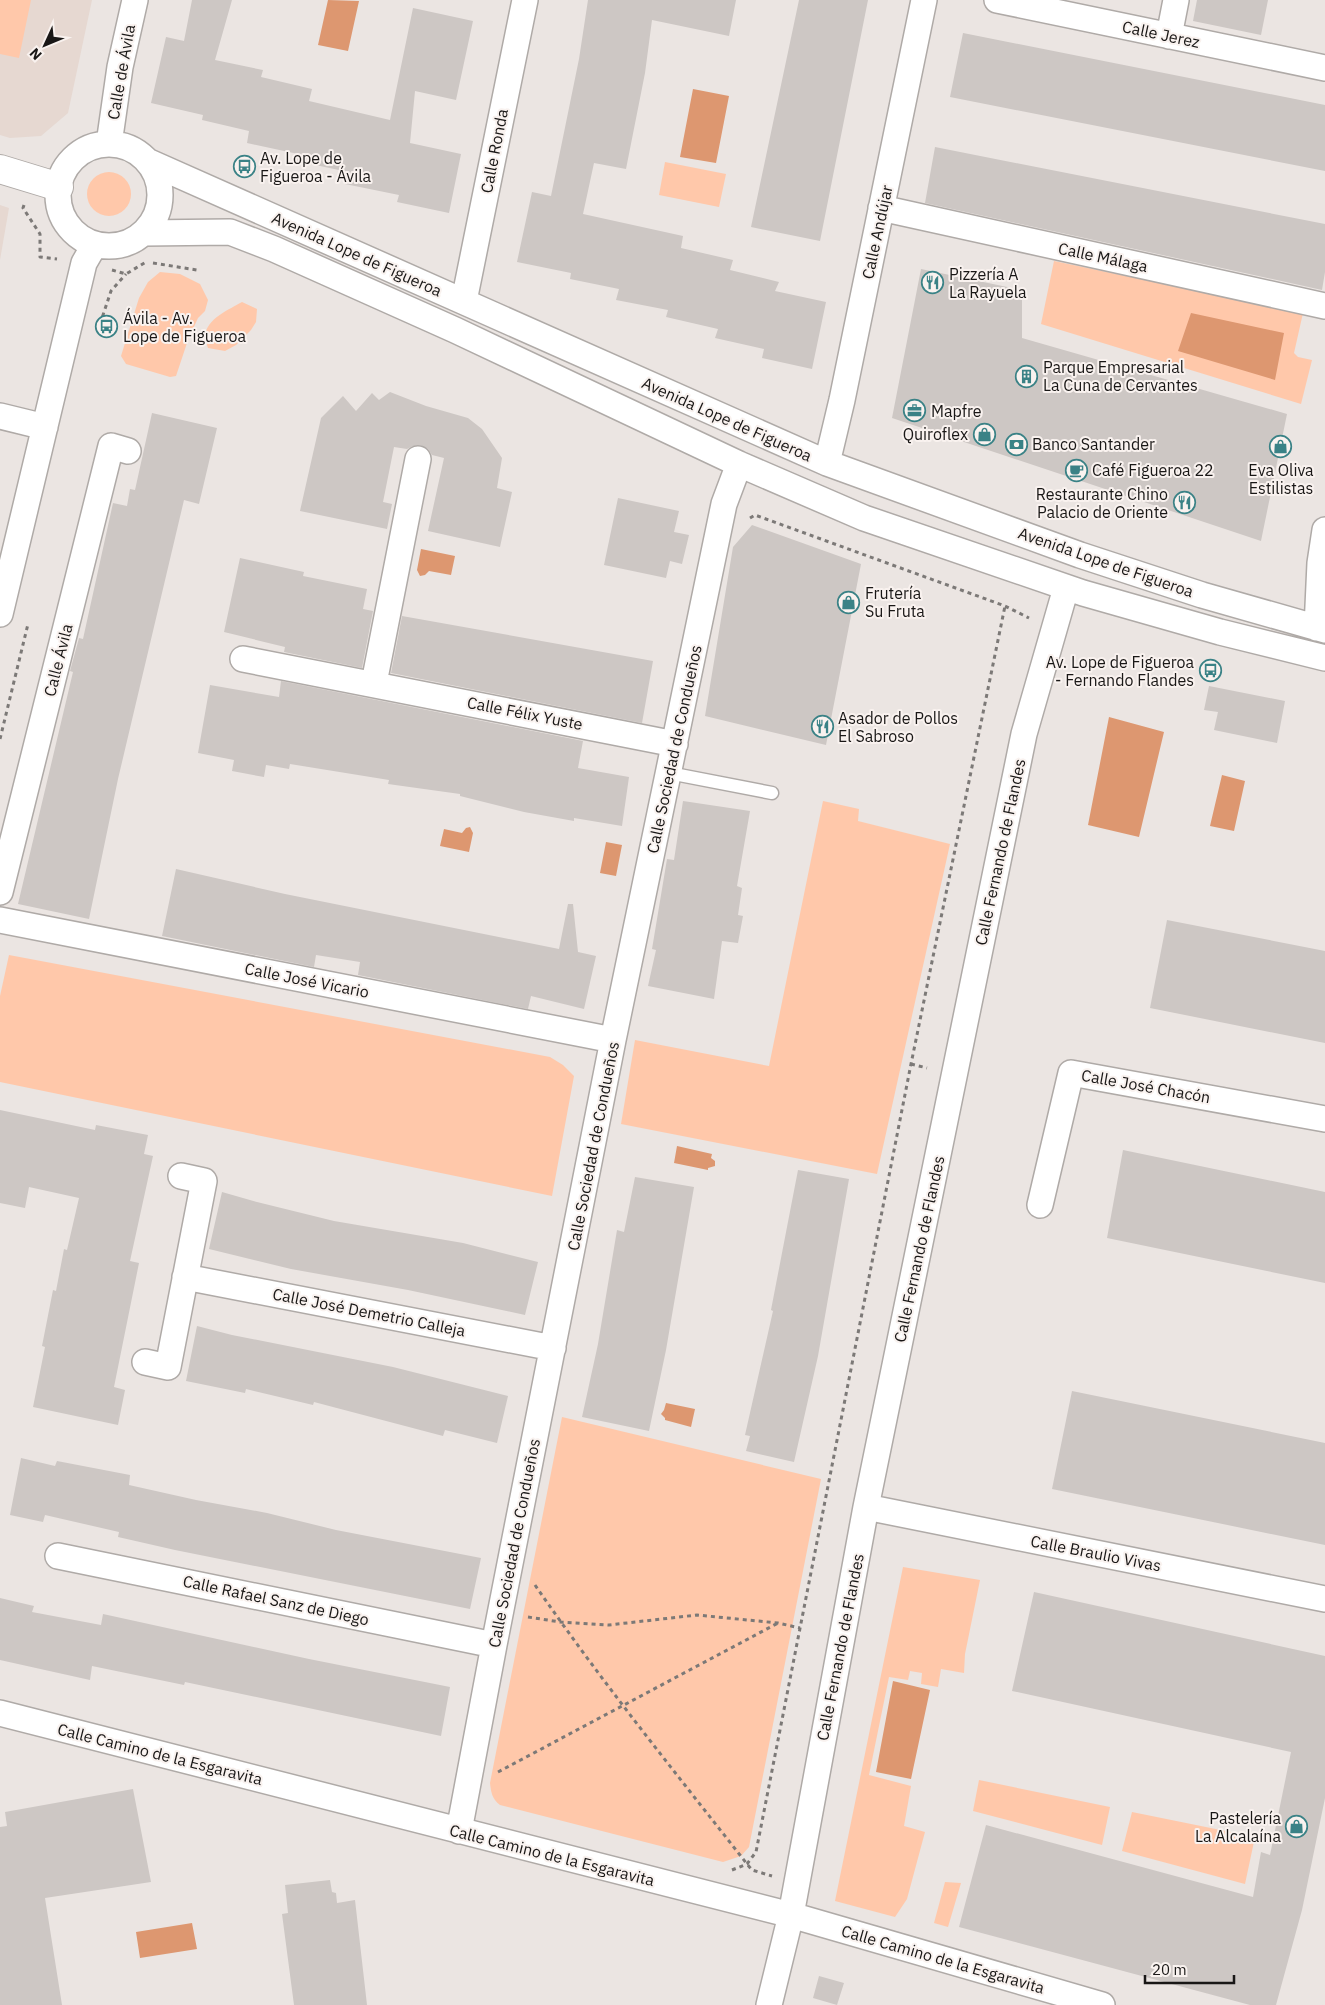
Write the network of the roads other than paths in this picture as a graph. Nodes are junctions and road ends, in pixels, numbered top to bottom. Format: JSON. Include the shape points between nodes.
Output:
{"nodes":[{"id":1,"x":135,"y":0,"type":"edge"},
{"id":2,"x":525,"y":0,"type":"edge"},
{"id":3,"x":924,"y":0,"type":"edge"},
{"id":4,"x":997,"y":0,"type":"edge"},
{"id":5,"x":1176,"y":0,"type":"edge"},
{"id":6,"x":1169,"y":36,"type":"junction"},
{"id":7,"x":1325,"y":68,"type":"edge"},
{"id":8,"x":109,"y":144,"type":"junction"},
{"id":9,"x":147,"y":161,"type":"junction"},
{"id":10,"x":0,"y":169,"type":"edge"},
{"id":11,"x":59,"y":188,"type":"junction"},
{"id":12,"x":881,"y":208,"type":"junction"},
{"id":13,"x":144,"y":233,"type":"junction"},
{"id":14,"x":95,"y":244,"type":"junction"},
{"id":15,"x":464,"y":301,"type":"junction"},
{"id":16,"x":1325,"y":306,"type":"edge"},
{"id":17,"x":0,"y":416,"type":"edge"},
{"id":18,"x":45,"y":427,"type":"junction"},
{"id":19,"x":128,"y":451,"type":"dead end"},
{"id":20,"x":418,"y":460,"type":"dead end"},
{"id":21,"x":826,"y":463,"type":"junction"},
{"id":22,"x":738,"y":464,"type":"junction"},
{"id":23,"x":1325,"y":530,"type":"edge"},
{"id":24,"x":1066,"y":588,"type":"junction"},
{"id":25,"x":0,"y":614,"type":"edge"},
{"id":26,"x":1321,"y":629,"type":"edge"},
{"id":27,"x":1325,"y":658,"type":"edge"},
{"id":28,"x":243,"y":659,"type":"dead end"},
{"id":29,"x":374,"y":683,"type":"junction"},
{"id":30,"x":675,"y":744,"type":"junction"},
{"id":31,"x":669,"y":773,"type":"junction"},
{"id":32,"x":772,"y":793,"type":"dead end"},
{"id":33,"x":0,"y":892,"type":"edge"},
{"id":34,"x":0,"y":920,"type":"edge"},
{"id":35,"x":613,"y":1040,"type":"junction"},
{"id":36,"x":1325,"y":1119,"type":"edge"},
{"id":37,"x":181,"y":1176,"type":"dead end"},
{"id":38,"x":1040,"y":1206,"type":"dead end"},
{"id":39,"x":185,"y":1276,"type":"junction"},
{"id":40,"x":553,"y":1348,"type":"junction"},
{"id":41,"x":145,"y":1362,"type":"dead end"},
{"id":42,"x":866,"y":1507,"type":"junction"},
{"id":43,"x":58,"y":1556,"type":"dead end"},
{"id":44,"x":1325,"y":1599,"type":"edge"},
{"id":45,"x":494,"y":1645,"type":"junction"},
{"id":46,"x":0,"y":1713,"type":"edge"},
{"id":47,"x":459,"y":1831,"type":"junction"},
{"id":48,"x":791,"y":1915,"type":"junction"},
{"id":49,"x":769,"y":2005,"type":"edge"},
{"id":50,"x":1102,"y":2005,"type":"edge"}],
"edges":[{"from":1,"to":8,"type":"street","name":"Calle de Ávila","via":[[120,68]]},
{"from":2,"to":15,"type":"street","name":"Calle Ronda"},
{"from":3,"to":12,"type":"street","name":"Calle Andújar"},
{"from":4,"to":6,"type":"street","name":"Calle Jerez"},
{"from":5,"to":6,"type":"street"},
{"from":6,"to":7,"type":"street","name":"Calle Jerez"},
{"from":8,"to":9,"type":"street","via":[[129,148]]},
{"from":8,"to":11,"type":"street","via":[[90,148],[77,156],[67,167]]},
{"from":9,"to":13,"type":"street","via":[[158,181],[160,194],[154,221]]},
{"from":9,"to":15,"type":"street","name":"Avenida Lope de Figueroa"},
{"from":10,"to":11,"type":"street"},
{"from":11,"to":14,"type":"street","via":[[58,202],[70,229]]},
{"from":12,"to":16,"type":"street","name":"Calle Málaga"},
{"from":12,"to":21,"type":"street","name":"Calle Andújar"},
{"from":13,"to":14,"type":"street","via":[[120,246]]},
{"from":13,"to":22,"type":"street","name":"Avenida Lope de Figueroa","via":[[230,232],[274,249],[455,330]]},
{"from":14,"to":18,"type":"street","via":[[84,263]]},
{"from":15,"to":21,"type":"street","name":"Avenida Lope de Figueroa"},
{"from":17,"to":18,"type":"street"},
{"from":18,"to":25,"type":"street"},
{"from":19,"to":33,"type":"street","name":"Calle Ávila","via":[[111,446]]},
{"from":20,"to":29,"type":"street"},
{"from":21,"to":26,"type":"street","name":"Avenida Lope de Figueroa","via":[[1080,555]]},
{"from":22,"to":24,"type":"street","name":"Avenida Lope de Figueroa","via":[[864,518]]},
{"from":22,"to":30,"type":"street","name":"Calle Sociedad de Condueños","via":[[724,504]]},
{"from":23,"to":26,"type":"street","via":[[1320,563]]},
{"from":24,"to":27,"type":"street","name":"Avenida Lope de Figueroa"},
{"from":24,"to":42,"type":"street","name":"Calle Fernando de Flandes","via":[[1024,734]]},
{"from":28,"to":29,"type":"street","name":"Calle Félix Yuste"},
{"from":29,"to":30,"type":"street","name":"Calle Félix Yuste"},
{"from":30,"to":31,"type":"street","name":"Calle Sociedad de Condueños"},
{"from":31,"to":32,"type":"lane"},
{"from":31,"to":35,"type":"street","name":"Calle Sociedad de Condueños"},
{"from":34,"to":35,"type":"street","name":"Calle José Vicario"},
{"from":35,"to":40,"type":"street","name":"Calle Sociedad de Condueños"},
{"from":36,"to":38,"type":"street","name":"Calle José Chacón","via":[[1071,1073]]},
{"from":37,"to":39,"type":"street","via":[[204,1180]]},
{"from":39,"to":40,"type":"street","name":"Calle José Demetrio Calleja"},
{"from":39,"to":41,"type":"street","via":[[168,1367]]},
{"from":40,"to":45,"type":"street","name":"Calle Sociedad de Condueños"},
{"from":42,"to":44,"type":"street","name":"Calle Braulio Vivas"},
{"from":42,"to":48,"type":"street","name":"Calle Fernando de Flandes"},
{"from":43,"to":45,"type":"street","name":"Calle Rafael Sanz de Diego"},
{"from":45,"to":47,"type":"street","name":"Calle Sociedad de Condueños"},
{"from":46,"to":47,"type":"street","name":"Calle Camino de la Esgaravita"},
{"from":47,"to":48,"type":"street","name":"Calle Camino de la Esgaravita"},
{"from":48,"to":49,"type":"street","name":"Calle Fernando de Flandes"},
{"from":48,"to":50,"type":"street","name":"Calle Camino de la Esgaravita"}]}
